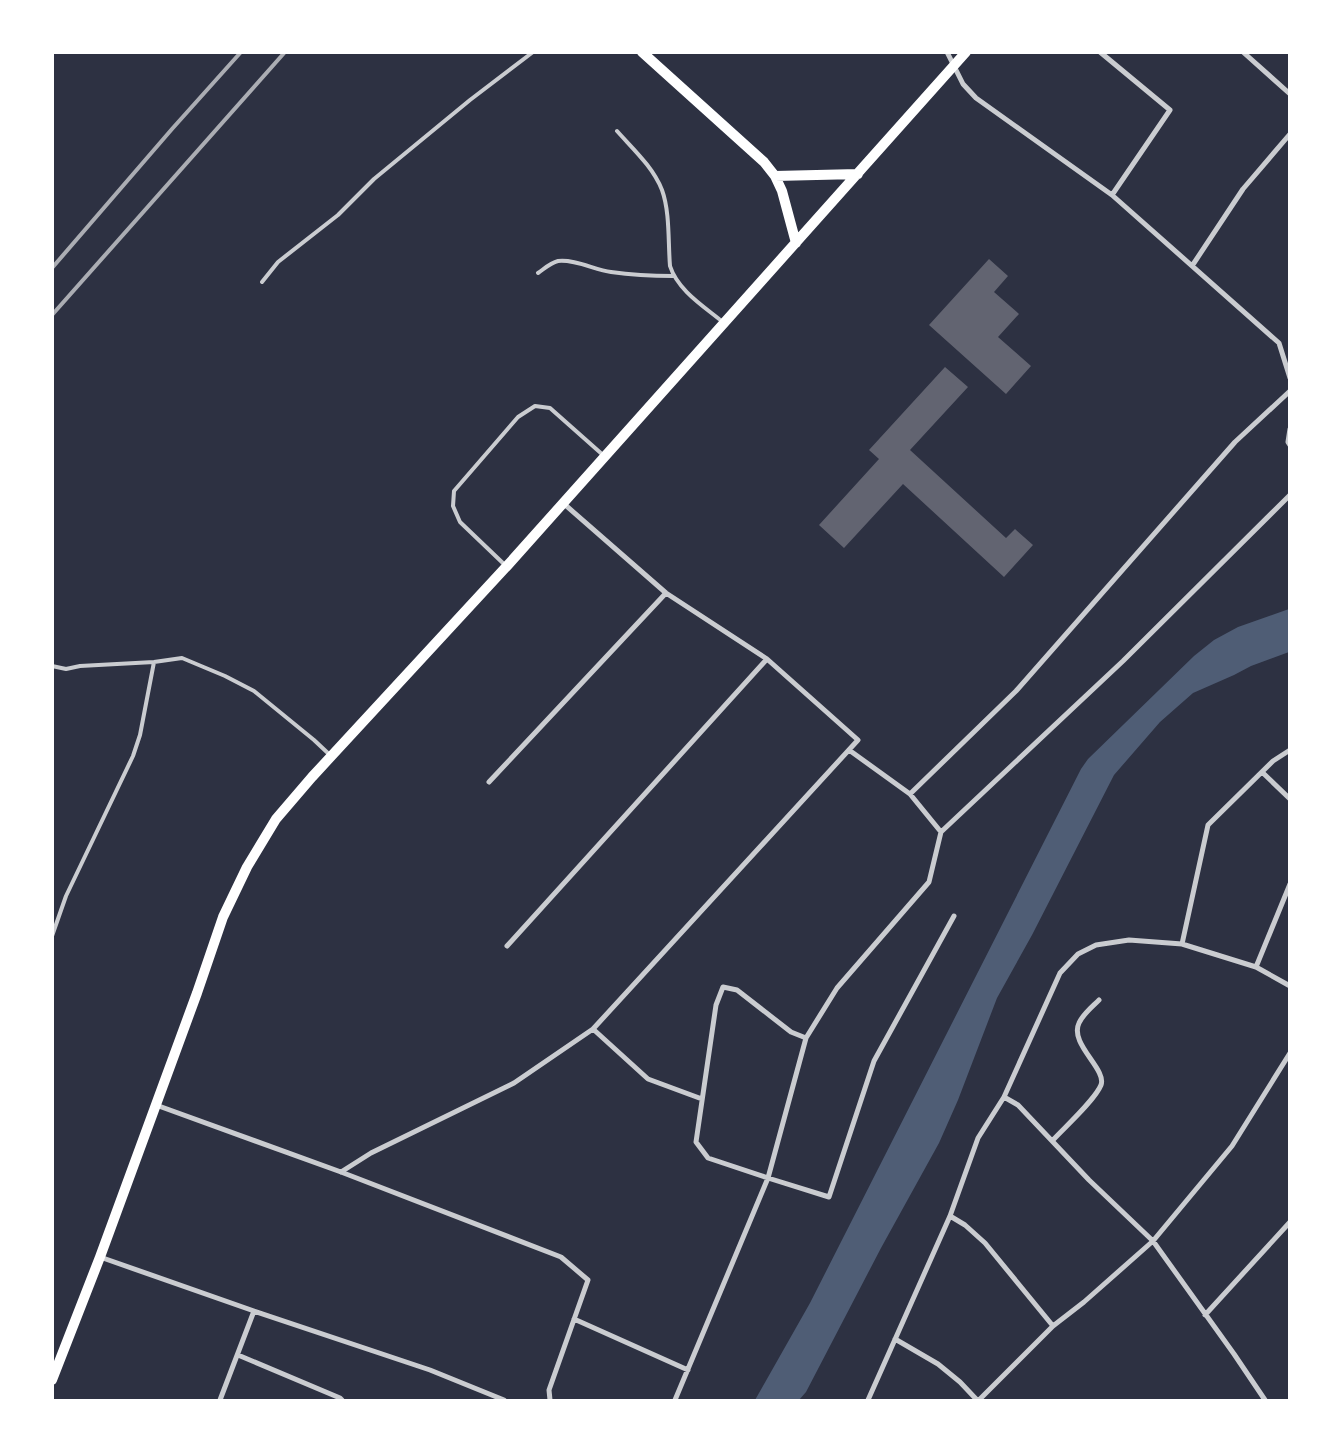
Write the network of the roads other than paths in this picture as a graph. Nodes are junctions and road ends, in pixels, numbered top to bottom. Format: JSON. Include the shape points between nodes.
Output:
{"nodes":[{"id":1,"x":533,"y":52,"type":"edge"},
{"id":2,"x":642,"y":52,"type":"edge"},
{"id":3,"x":947,"y":52,"type":"edge"},
{"id":4,"x":966,"y":52,"type":"edge"},
{"id":5,"x":1100,"y":52,"type":"edge"},
{"id":6,"x":1243,"y":52,"type":"edge"},
{"id":7,"x":954,"y":66,"type":"junction"},
{"id":8,"x":1290,"y":94,"type":"edge"},
{"id":9,"x":618,"y":131,"type":"dead end"},
{"id":10,"x":1290,"y":134,"type":"edge"},
{"id":11,"x":858,"y":174,"type":"junction"},
{"id":12,"x":775,"y":176,"type":"junction"},
{"id":13,"x":1112,"y":194,"type":"junction"},
{"id":14,"x":796,"y":242,"type":"junction"},
{"id":15,"x":1192,"y":266,"type":"junction"},
{"id":16,"x":538,"y":274,"type":"dead end"},
{"id":17,"x":673,"y":276,"type":"junction"},
{"id":18,"x":262,"y":282,"type":"dead end"},
{"id":19,"x":724,"y":323,"type":"junction"},
{"id":20,"x":1290,"y":378,"type":"edge"},
{"id":21,"x":1290,"y":391,"type":"edge"},
{"id":22,"x":1290,"y":428,"type":"edge"},
{"id":23,"x":1290,"y":445,"type":"edge"},
{"id":24,"x":605,"y":456,"type":"junction"},
{"id":25,"x":1290,"y":495,"type":"edge"},
{"id":26,"x":563,"y":504,"type":"junction"},
{"id":27,"x":507,"y":566,"type":"junction"},
{"id":28,"x":666,"y":593,"type":"junction"},
{"id":29,"x":768,"y":659,"type":"junction"},
{"id":30,"x":154,"y":662,"type":"junction"},
{"id":31,"x":55,"y":667,"type":"edge"},
{"id":32,"x":52,"y":672,"type":"edge"},
{"id":33,"x":849,"y":750,"type":"junction"},
{"id":34,"x":1290,"y":750,"type":"edge"},
{"id":35,"x":331,"y":757,"type":"junction"},
{"id":36,"x":1262,"y":772,"type":"junction"},
{"id":37,"x":489,"y":782,"type":"dead end"},
{"id":38,"x":910,"y":794,"type":"junction"},
{"id":39,"x":1290,"y":799,"type":"edge"},
{"id":40,"x":941,"y":832,"type":"junction"},
{"id":41,"x":1290,"y":884,"type":"edge"},
{"id":42,"x":954,"y":916,"type":"dead end"},
{"id":43,"x":52,"y":936,"type":"edge"},
{"id":44,"x":1182,"y":944,"type":"junction"},
{"id":45,"x":507,"y":946,"type":"dead end"},
{"id":46,"x":1256,"y":967,"type":"junction"},
{"id":47,"x":1290,"y":986,"type":"edge"},
{"id":48,"x":1099,"y":1000,"type":"dead end"},
{"id":49,"x":593,"y":1028,"type":"junction"},
{"id":50,"x":806,"y":1038,"type":"junction"},
{"id":51,"x":1290,"y":1053,"type":"edge"},
{"id":52,"x":1004,"y":1097,"type":"junction"},
{"id":53,"x":702,"y":1099,"type":"junction"},
{"id":54,"x":156,"y":1105,"type":"junction"},
{"id":55,"x":1052,"y":1140,"type":"junction"},
{"id":56,"x":341,"y":1172,"type":"junction"},
{"id":57,"x":768,"y":1178,"type":"junction"},
{"id":58,"x":950,"y":1216,"type":"junction"},
{"id":59,"x":1290,"y":1222,"type":"edge"},
{"id":60,"x":1153,"y":1241,"type":"junction"},
{"id":61,"x":100,"y":1256,"type":"junction"},
{"id":62,"x":254,"y":1310,"type":"junction"},
{"id":63,"x":1205,"y":1315,"type":"junction"},
{"id":64,"x":574,"y":1319,"type":"junction"},
{"id":65,"x":1053,"y":1326,"type":"junction"},
{"id":66,"x":895,"y":1339,"type":"junction"},
{"id":67,"x":238,"y":1356,"type":"junction"},
{"id":68,"x":688,"y":1370,"type":"junction"},
{"id":69,"x":52,"y":1380,"type":"edge"},
{"id":70,"x":220,"y":1400,"type":"edge"},
{"id":71,"x":342,"y":1400,"type":"edge"},
{"id":72,"x":504,"y":1400,"type":"edge"},
{"id":73,"x":550,"y":1400,"type":"edge"},
{"id":74,"x":675,"y":1400,"type":"edge"},
{"id":75,"x":868,"y":1400,"type":"edge"},
{"id":76,"x":978,"y":1400,"type":"edge"},
{"id":77,"x":1265,"y":1400,"type":"edge"}],
"edges":[{"from":1,"to":18,"type":"lane","via":[[374,179],[338,215],[278,262]]},
{"from":2,"to":12,"type":"main road","via":[[764,162]]},
{"from":3,"to":7,"type":"street"},
{"from":4,"to":7,"type":"main road"},
{"from":5,"to":13,"type":"street","via":[[1170,110]]},
{"from":6,"to":8,"type":"street"},
{"from":7,"to":11,"type":"main road"},
{"from":7,"to":13,"type":"street","via":[[963,84],[976,98]]},
{"from":9,"to":17,"type":"lane","via":[[645,163],[662,190]]},
{"from":10,"to":15,"type":"street","via":[[1243,189]]},
{"from":11,"to":12,"type":"main road"},
{"from":11,"to":14,"type":"main road"},
{"from":12,"to":14,"type":"main road"},
{"from":13,"to":15,"type":"street"},
{"from":14,"to":19,"type":"main road"},
{"from":15,"to":20,"type":"street","via":[[1279,343]]},
{"from":16,"to":17,"type":"lane","via":[[550,264],[564,262],[640,276]]},
{"from":17,"to":19,"type":"lane"},
{"from":19,"to":24,"type":"main road"},
{"from":21,"to":38,"type":"street","via":[[1235,442],[1016,692]]},
{"from":22,"to":23,"type":"street"},
{"from":24,"to":26,"type":"main road"},
{"from":24,"to":27,"type":"lane","via":[[550,408],[536,406],[518,417],[454,491],[453,506],[460,522]]},
{"from":25,"to":40,"type":"street","via":[[1123,661]]},
{"from":26,"to":27,"type":"main road"},
{"from":26,"to":28,"type":"street"},
{"from":27,"to":35,"type":"main road"},
{"from":28,"to":29,"type":"street"},
{"from":28,"to":37,"type":"street"},
{"from":29,"to":33,"type":"street","via":[[858,740]]},
{"from":29,"to":45,"type":"street"},
{"from":30,"to":31,"type":"lane","via":[[66,669]]},
{"from":30,"to":35,"type":"lane","via":[[182,658],[254,691]]},
{"from":30,"to":43,"type":"lane","via":[[134,756],[66,896]]},
{"from":31,"to":32,"type":"lane"},
{"from":33,"to":38,"type":"street"},
{"from":33,"to":49,"type":"street"},
{"from":34,"to":36,"type":"street","via":[[1273,760]]},
{"from":35,"to":54,"type":"main road","via":[[276,819],[247,867],[224,917]]},
{"from":36,"to":39,"type":"street"},
{"from":36,"to":44,"type":"street","via":[[1208,825]]},
{"from":38,"to":40,"type":"street"},
{"from":40,"to":50,"type":"street","via":[[929,882],[837,988]]},
{"from":41,"to":46,"type":"street"},
{"from":42,"to":57,"type":"street","via":[[874,1061],[829,1197]]},
{"from":44,"to":46,"type":"street"},
{"from":44,"to":52,"type":"street","via":[[1129,940],[1096,945],[1078,954],[1060,973]]},
{"from":46,"to":47,"type":"street"},
{"from":48,"to":55,"type":"street","via":[[1078,1024],[1077,1036],[1101,1076],[1102,1084],[1095,1096]]},
{"from":49,"to":53,"type":"street","via":[[648,1079]]},
{"from":49,"to":56,"type":"street","via":[[514,1083],[371,1153]]},
{"from":50,"to":53,"type":"street","via":[[791,1032],[737,990],[723,987],[716,1005]]},
{"from":50,"to":57,"type":"street"},
{"from":51,"to":60,"type":"street","via":[[1232,1146]]},
{"from":52,"to":55,"type":"street","via":[[1018,1105]]},
{"from":52,"to":58,"type":"street","via":[[978,1138]]},
{"from":53,"to":57,"type":"street","via":[[696,1142],[708,1158]]},
{"from":54,"to":56,"type":"street"},
{"from":54,"to":61,"type":"main road"},
{"from":55,"to":60,"type":"street"},
{"from":56,"to":64,"type":"street","via":[[561,1257],[588,1280]]},
{"from":57,"to":68,"type":"street"},
{"from":58,"to":65,"type":"street","via":[[985,1244]]},
{"from":58,"to":66,"type":"street"},
{"from":59,"to":63,"type":"street"},
{"from":60,"to":63,"type":"street"},
{"from":60,"to":65,"type":"street"},
{"from":61,"to":62,"type":"street"},
{"from":61,"to":69,"type":"main road"},
{"from":62,"to":67,"type":"street"},
{"from":62,"to":72,"type":"street","via":[[430,1370]]},
{"from":63,"to":77,"type":"street"},
{"from":64,"to":68,"type":"street"},
{"from":64,"to":73,"type":"street","via":[[549,1390]]},
{"from":65,"to":76,"type":"street"},
{"from":66,"to":75,"type":"street"},
{"from":66,"to":76,"type":"street","via":[[938,1364]]},
{"from":67,"to":70,"type":"street"},
{"from":67,"to":71,"type":"street"},
{"from":68,"to":74,"type":"street"}]}
